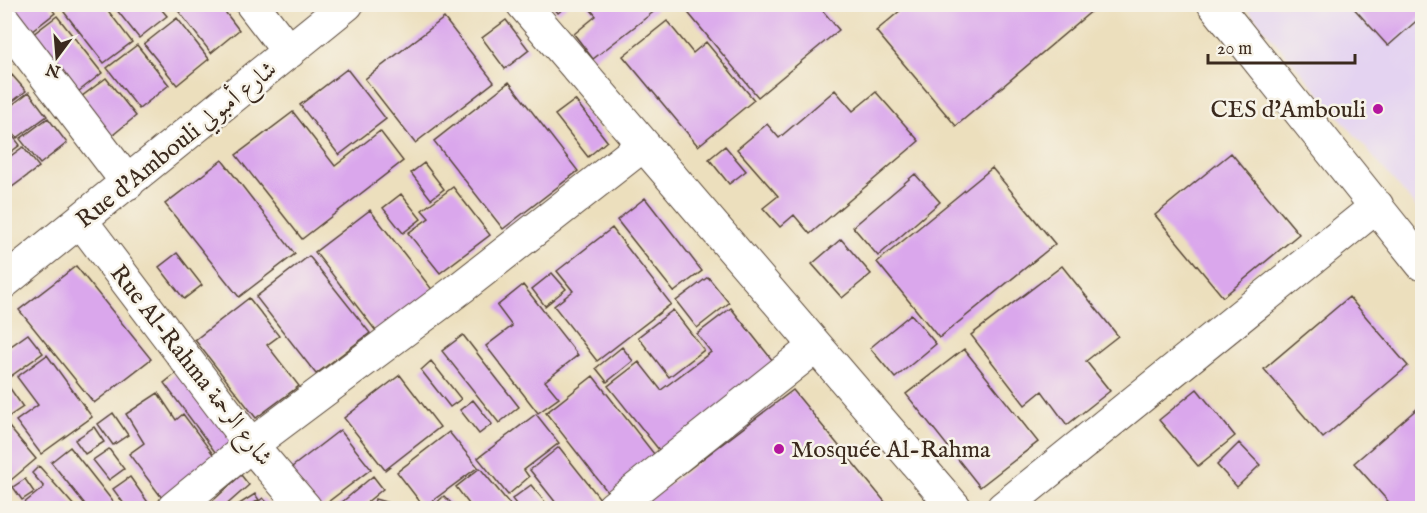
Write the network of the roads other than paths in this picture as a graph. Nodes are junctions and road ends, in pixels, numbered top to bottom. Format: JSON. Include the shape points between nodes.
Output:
{"nodes":[{"id":1,"x":252,"y":4,"type":"edge"},
{"id":2,"x":347,"y":4,"type":"edge"},
{"id":3,"x":523,"y":4,"type":"edge"},
{"id":4,"x":1214,"y":4,"type":"edge"},
{"id":5,"x":4,"y":21,"type":"edge"},
{"id":6,"x":289,"y":52,"type":"junction"},
{"id":7,"x":643,"y":144,"type":"junction"},
{"id":8,"x":128,"y":183,"type":"junction"},
{"id":9,"x":1377,"y":206,"type":"junction"},
{"id":10,"x":81,"y":221,"type":"junction"},
{"id":11,"x":1422,"y":264,"type":"edge"},
{"id":12,"x":4,"y":282,"type":"edge"},
{"id":13,"x":816,"y":346,"type":"junction"},
{"id":14,"x":251,"y":445,"type":"junction"},
{"id":15,"x":174,"y":508,"type":"edge"},
{"id":16,"x":304,"y":508,"type":"edge"},
{"id":17,"x":613,"y":508,"type":"edge"},
{"id":18,"x":955,"y":508,"type":"edge"},
{"id":19,"x":1003,"y":508,"type":"edge"}],
"edges":[{"from":1,"to":6,"type":"street"},
{"from":2,"to":6,"type":"street","name":"Rue d'Ambouli شارع أمبولي"},
{"from":3,"to":7,"type":"street"},
{"from":4,"to":9,"type":"street"},
{"from":5,"to":8,"type":"street"},
{"from":6,"to":8,"type":"street","name":"Rue d'Ambouli شارع أمبولي"},
{"from":7,"to":13,"type":"street"},
{"from":7,"to":14,"type":"street","via":[[463,286]]},
{"from":8,"to":10,"type":"street","name":"Rue d'Ambouli شارع أمبولي"},
{"from":9,"to":11,"type":"street"},
{"from":9,"to":19,"type":"street"},
{"from":10,"to":12,"type":"street","name":"Rue d'Ambouli شارع أمبولي"},
{"from":10,"to":14,"type":"street","name":"Rue Al-Rahma شارع الرحمة"},
{"from":13,"to":17,"type":"street"},
{"from":13,"to":18,"type":"street"},
{"from":14,"to":15,"type":"street"},
{"from":14,"to":16,"type":"street","name":"Rue Al-Rahma شارع الرحمة"}]}
